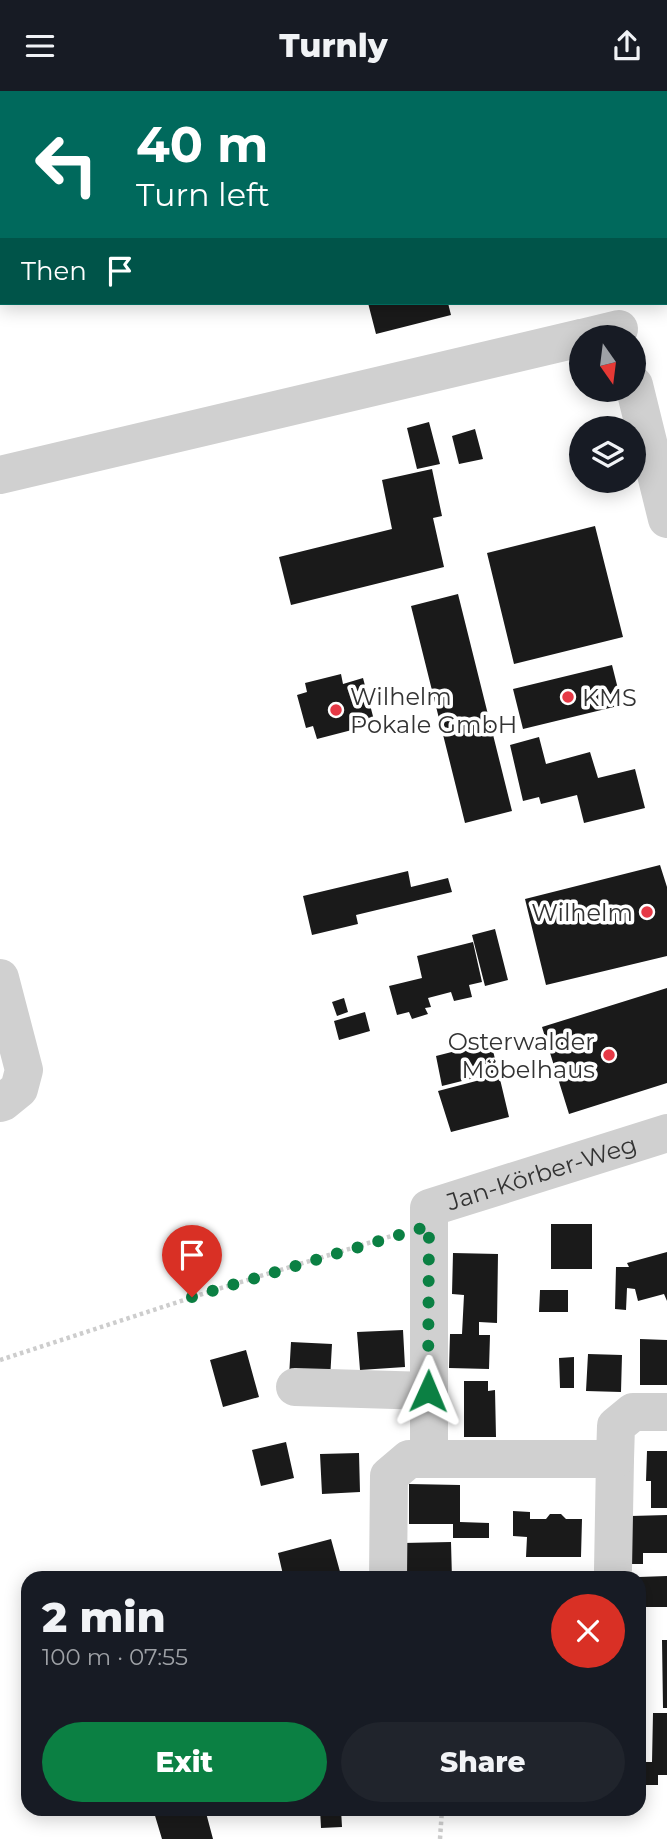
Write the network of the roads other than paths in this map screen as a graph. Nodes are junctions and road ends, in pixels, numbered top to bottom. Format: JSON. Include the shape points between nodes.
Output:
{"nodes":[{"id":1,"x":569,"y":341,"type":"edge"},
{"id":2,"x":638,"y":403,"type":"edge"},
{"id":3,"x":0,"y":475,"type":"edge"},
{"id":4,"x":667,"y":519,"type":"edge"},
{"id":5,"x":1,"y":986,"type":"edge"},
{"id":6,"x":0,"y":1103,"type":"edge"},
{"id":7,"x":667,"y":1133,"type":"edge"},
{"id":8,"x":295,"y":1387,"type":"dead end"},
{"id":9,"x":428,"y":1391,"type":"junction"},
{"id":10,"x":667,"y":1412,"type":"edge"},
{"id":11,"x":429,"y":1458,"type":"junction"},
{"id":12,"x":604,"y":1458,"type":"junction"},
{"id":13,"x":613,"y":1570,"type":"dead end"},
{"id":14,"x":388,"y":1571,"type":"edge"}],
"edges":[{"from":1,"to":3,"type":"street"},
{"from":2,"to":4,"type":"street"},
{"from":5,"to":6,"type":"street","via":[[24,1070],[19,1089]]},
{"from":7,"to":9,"type":"street","name":"Jan-Körber-Weg","via":[[429,1209]]},
{"from":8,"to":9,"type":"street"},
{"from":9,"to":11,"type":"street","name":"Jan-Körber-Weg"},
{"from":10,"to":12,"type":"street","via":[[633,1412],[617,1426]]},
{"from":11,"to":12,"type":"street"},
{"from":11,"to":14,"type":"street","via":[[409,1459],[389,1476]]},
{"from":12,"to":13,"type":"street"}]}
